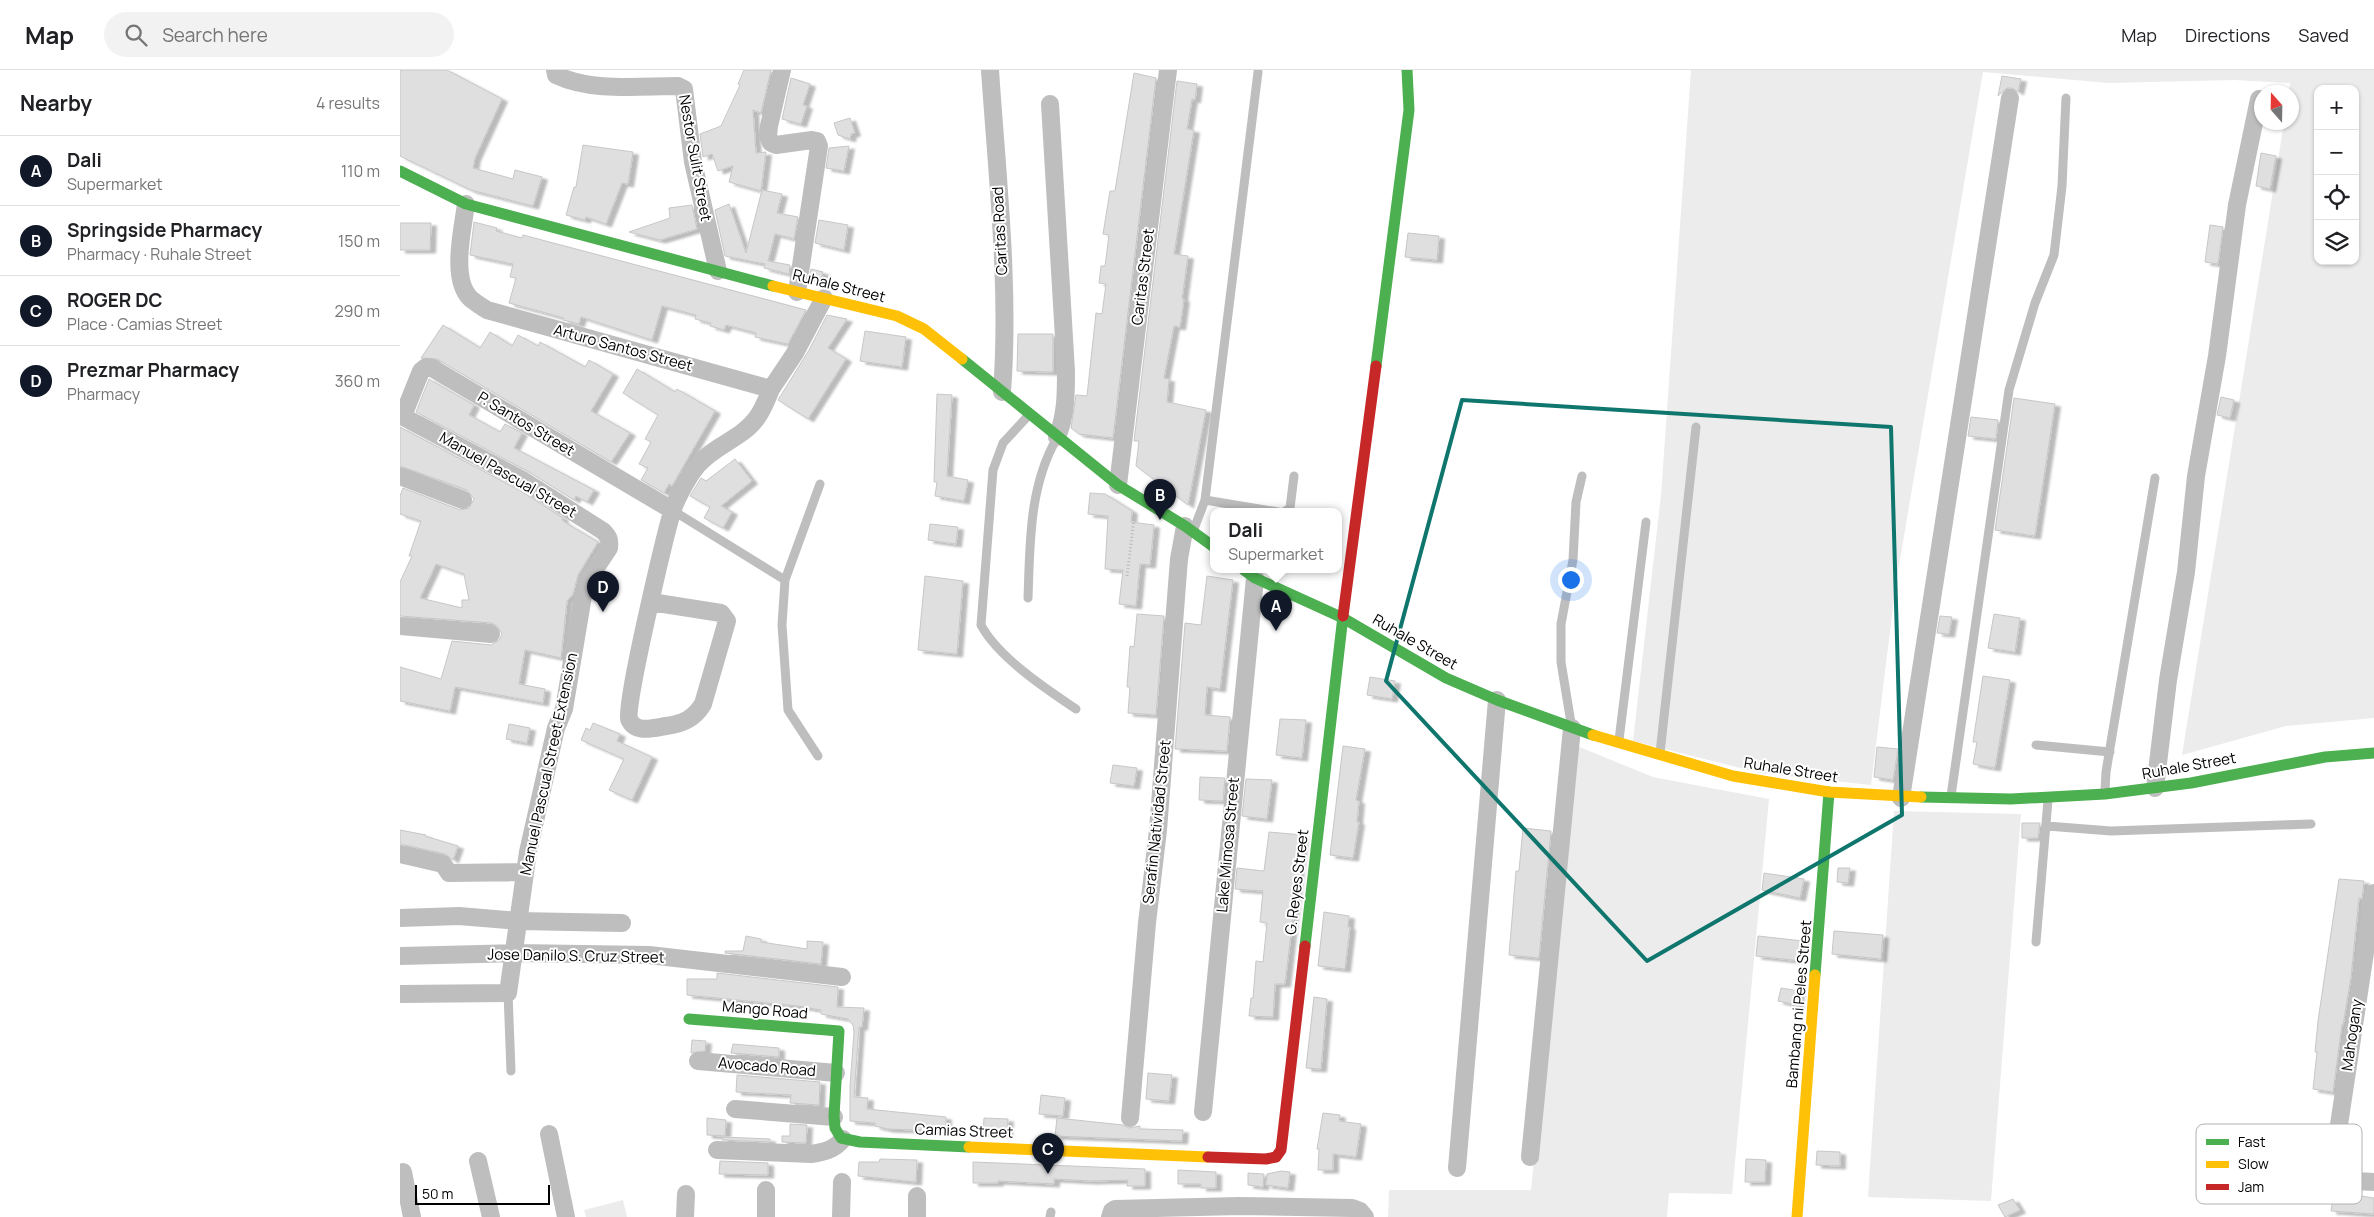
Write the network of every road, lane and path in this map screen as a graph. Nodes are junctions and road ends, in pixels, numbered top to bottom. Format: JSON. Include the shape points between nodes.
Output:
{"nodes":[{"id":1,"x":554,"y":70,"type":"edge"},
{"id":2,"x":782,"y":70,"type":"edge"},
{"id":3,"x":990,"y":70,"type":"edge"},
{"id":4,"x":1168,"y":70,"type":"edge"},
{"id":5,"x":1407,"y":70,"type":"edge"},
{"id":6,"x":1258,"y":72,"type":"dead end"},
{"id":7,"x":2010,"y":98,"type":"dead end"},
{"id":8,"x":2066,"y":98,"type":"dead end"},
{"id":9,"x":1050,"y":104,"type":"dead end"},
{"id":10,"x":2254,"y":123,"type":"edge"},
{"id":11,"x":400,"y":171,"type":"edge"},
{"id":12,"x":466,"y":204,"type":"junction"},
{"id":13,"x":718,"y":271,"type":"junction"},
{"id":14,"x":796,"y":292,"type":"junction"},
{"id":15,"x":824,"y":298,"type":"junction"},
{"id":16,"x":771,"y":389,"type":"junction"},
{"id":17,"x":1002,"y":392,"type":"junction"},
{"id":18,"x":1030,"y":414,"type":"junction"},
{"id":19,"x":402,"y":415,"type":"edge"},
{"id":20,"x":1696,"y":427,"type":"dead end"},
{"id":21,"x":1057,"y":437,"type":"junction"},
{"id":22,"x":400,"y":476,"type":"edge"},
{"id":23,"x":1294,"y":476,"type":"dead end"},
{"id":24,"x":1582,"y":476,"type":"dead end"},
{"id":25,"x":2155,"y":478,"type":"dead end"},
{"id":26,"x":820,"y":484,"type":"dead end"},
{"id":27,"x":1118,"y":485,"type":"junction"},
{"id":28,"x":1137,"y":497,"type":"junction"},
{"id":29,"x":463,"y":500,"type":"dead end"},
{"id":30,"x":1205,"y":500,"type":"junction"},
{"id":31,"x":1254,"y":508,"type":"edge"},
{"id":32,"x":1290,"y":508,"type":"edge"},
{"id":33,"x":672,"y":510,"type":"junction"},
{"id":34,"x":1646,"y":522,"type":"dead end"},
{"id":35,"x":1189,"y":528,"type":"junction"},
{"id":36,"x":610,"y":542,"type":"joint"},
{"id":37,"x":1210,"y":544,"type":"edge"},
{"id":38,"x":1249,"y":574,"type":"edge"},
{"id":39,"x":1127,"y":576,"type":"dead end"},
{"id":40,"x":785,"y":580,"type":"junction"},
{"id":41,"x":1028,"y":598,"type":"dead end"},
{"id":42,"x":651,"y":602,"type":"junction"},
{"id":43,"x":1342,"y":618,"type":"junction"},
{"id":44,"x":400,"y":626,"type":"edge"},
{"id":45,"x":491,"y":634,"type":"dead end"},
{"id":46,"x":1497,"y":700,"type":"junction"},
{"id":47,"x":1076,"y":709,"type":"dead end"},
{"id":48,"x":1572,"y":728,"type":"junction"},
{"id":49,"x":1618,"y":742,"type":"junction"},
{"id":50,"x":2036,"y":746,"type":"dead end"},
{"id":51,"x":2110,"y":752,"type":"junction"},
{"id":52,"x":2374,"y":753,"type":"edge"},
{"id":53,"x":818,"y":756,"type":"dead end"},
{"id":54,"x":1660,"y":756,"type":"junction"},
{"id":55,"x":2155,"y":788,"type":"junction"},
{"id":56,"x":1829,"y":792,"type":"junction"},
{"id":57,"x":2105,"y":794,"type":"junction"},
{"id":58,"x":1901,"y":798,"type":"junction"},
{"id":59,"x":2048,"y":798,"type":"junction"},
{"id":60,"x":1950,"y":799,"type":"junction"},
{"id":61,"x":2311,"y":824,"type":"dead end"},
{"id":62,"x":2047,"y":826,"type":"junction"},
{"id":63,"x":400,"y":854,"type":"edge"},
{"id":64,"x":525,"y":872,"type":"junction"},
{"id":65,"x":2374,"y":893,"type":"edge"},
{"id":66,"x":400,"y":918,"type":"edge"},
{"id":67,"x":518,"y":921,"type":"junction"},
{"id":68,"x":622,"y":923,"type":"dead end"},
{"id":69,"x":2370,"y":938,"type":"edge"},
{"id":70,"x":2036,"y":942,"type":"dead end"},
{"id":71,"x":514,"y":953,"type":"junction"},
{"id":72,"x":400,"y":956,"type":"edge"},
{"id":73,"x":842,"y":977,"type":"dead end"},
{"id":74,"x":2367,"y":983,"type":"edge"},
{"id":75,"x":508,"y":993,"type":"junction"},
{"id":76,"x":400,"y":994,"type":"edge"},
{"id":77,"x":689,"y":1018,"type":"dead end"},
{"id":78,"x":698,"y":1061,"type":"dead end"},
{"id":79,"x":511,"y":1071,"type":"dead end"},
{"id":80,"x":836,"y":1073,"type":"junction"},
{"id":81,"x":735,"y":1109,"type":"dead end"},
{"id":82,"x":1203,"y":1112,"type":"dead end"},
{"id":83,"x":834,"y":1117,"type":"junction"},
{"id":84,"x":1130,"y":1118,"type":"dead end"},
{"id":85,"x":2341,"y":1124,"type":"edge"},
{"id":86,"x":549,"y":1134,"type":"dead end"},
{"id":87,"x":843,"y":1139,"type":"junction"},
{"id":88,"x":717,"y":1150,"type":"dead end"},
{"id":89,"x":1281,"y":1150,"type":"joint"},
{"id":90,"x":1530,"y":1157,"type":"dead end"},
{"id":91,"x":478,"y":1161,"type":"dead end"},
{"id":92,"x":1457,"y":1168,"type":"dead end"},
{"id":93,"x":403,"y":1172,"type":"dead end"},
{"id":94,"x":842,"y":1182,"type":"dead end"},
{"id":95,"x":766,"y":1190,"type":"dead end"},
{"id":96,"x":686,"y":1194,"type":"dead end"},
{"id":97,"x":917,"y":1196,"type":"dead end"},
{"id":98,"x":1239,"y":1211,"type":"edge"},
{"id":99,"x":412,"y":1217,"type":"edge"},
{"id":100,"x":490,"y":1217,"type":"edge"},
{"id":101,"x":566,"y":1217,"type":"edge"},
{"id":102,"x":685,"y":1217,"type":"edge"},
{"id":103,"x":766,"y":1217,"type":"edge"},
{"id":104,"x":841,"y":1217,"type":"edge"},
{"id":105,"x":917,"y":1217,"type":"edge"},
{"id":106,"x":1110,"y":1217,"type":"edge"},
{"id":107,"x":1365,"y":1217,"type":"edge"},
{"id":108,"x":1797,"y":1217,"type":"edge"}],
"edges":[{"from":1,"to":13,"type":"street","name":"Nestor Sulit Street","via":[[563,78],[598,85],[678,86],[684,89],[693,162]]},
{"from":2,"to":14,"type":"street","via":[[769,126],[771,143],[812,140],[819,146]]},
{"from":3,"to":17,"type":"street","name":"Caritas Road","via":[[1000,205],[1005,356]]},
{"from":4,"to":27,"type":"street","name":"Caritas Street"},
{"from":5,"to":43,"type":"street","name":"G. Reyes Street","via":[[1409,110]]},
{"from":6,"to":30,"type":"lane"},
{"from":7,"to":58,"type":"street"},
{"from":8,"to":60,"type":"lane","via":[[2062,186],[2054,255],[2009,390]]},
{"from":9,"to":21,"type":"street","via":[[1066,371],[1063,424]]},
{"from":10,"to":55,"type":"street","via":[[2237,205],[2196,476],[2186,572]]},
{"from":11,"to":12,"type":"street","name":"Ruhale Street"},
{"from":12,"to":13,"type":"street","name":"Ruhale Street"},
{"from":12,"to":16,"type":"street","name":"Arturo Santos Street","via":[[459,262],[461,280],[469,298],[487,310]]},
{"from":13,"to":14,"type":"street","name":"Ruhale Street"},
{"from":14,"to":15,"type":"street","name":"Ruhale Street"},
{"from":15,"to":16,"type":"street","via":[[795,353]]},
{"from":15,"to":17,"type":"street","name":"Ruhale Street","via":[[897,316],[924,329]]},
{"from":16,"to":33,"type":"street","via":[[755,420],[696,466]]},
{"from":17,"to":18,"type":"street","name":"Ruhale Street"},
{"from":18,"to":21,"type":"street","name":"Ruhale Street"},
{"from":18,"to":47,"type":"lane","via":[[1003,443],[993,470],[981,625],[996,646]]},
{"from":19,"to":33,"type":"street","name":"P. Santos Street","via":[[421,371],[426,367],[432,368]]},
{"from":19,"to":36,"type":"street","name":"Manuel Pascual Street","via":[[524,481],[604,531]]},
{"from":20,"to":54,"type":"lane"},
{"from":21,"to":27,"type":"street","name":"Ruhale Street"},
{"from":21,"to":41,"type":"lane","via":[[1042,470],[1036,494]]},
{"from":22,"to":29,"type":"street"},
{"from":23,"to":32,"type":"lane"},
{"from":24,"to":48,"type":"lane","via":[[1576,502],[1573,560],[1561,624],[1561,662]]},
{"from":25,"to":51,"type":"lane"},
{"from":26,"to":40,"type":"lane"},
{"from":27,"to":28,"type":"street","name":"Ruhale Street"},
{"from":28,"to":35,"type":"street","name":"Ruhale Street"},
{"from":28,"to":39,"type":"path"},
{"from":30,"to":31,"type":"lane"},
{"from":30,"to":35,"type":"lane"},
{"from":33,"to":40,"type":"lane"},
{"from":33,"to":42,"type":"street"},
{"from":34,"to":49,"type":"lane"},
{"from":35,"to":37,"type":"street","name":"Ruhale Street"},
{"from":35,"to":84,"type":"street","name":"Serafin Natividad Street","via":[[1179,559],[1158,830]]},
{"from":36,"to":64,"type":"street","name":"Manuel Pascual Street Extension","via":[[587,581],[583,596],[564,709],[556,728]]},
{"from":38,"to":43,"type":"street","name":"Ruhale Street"},
{"from":38,"to":82,"type":"street","name":"Lake Mimosa Street"},
{"from":40,"to":53,"type":"lane","via":[[782,626],[788,710]]},
{"from":42,"to":42,"type":"street","via":[[721,613],[727,620],[698,712],[680,724],[644,729],[634,727],[627,713]]},
{"from":43,"to":46,"type":"street","name":"Ruhale Street","via":[[1446,678]]},
{"from":43,"to":89,"type":"street","name":"G. Reyes Street"},
{"from":44,"to":45,"type":"street"},
{"from":46,"to":48,"type":"street","name":"Ruhale Street"},
{"from":46,"to":92,"type":"street"},
{"from":48,"to":49,"type":"street","name":"Ruhale Street"},
{"from":48,"to":90,"type":"street"},
{"from":49,"to":54,"type":"street","name":"Ruhale Street"},
{"from":50,"to":51,"type":"lane"},
{"from":51,"to":57,"type":"lane"},
{"from":52,"to":55,"type":"street","name":"Ruhale Street","via":[[2325,757]]},
{"from":54,"to":56,"type":"street","name":"Ruhale Street","via":[[1733,776]]},
{"from":55,"to":57,"type":"street","name":"Ruhale Street"},
{"from":56,"to":58,"type":"street","name":"Ruhale Street"},
{"from":56,"to":108,"type":"street","name":"Bambang ni Peles Street"},
{"from":57,"to":59,"type":"street","name":"Ruhale Street"},
{"from":58,"to":60,"type":"street","name":"Ruhale Street"},
{"from":59,"to":60,"type":"street","name":"Ruhale Street"},
{"from":59,"to":62,"type":"lane"},
{"from":61,"to":62,"type":"lane","via":[[2111,831]]},
{"from":62,"to":70,"type":"lane"},
{"from":63,"to":64,"type":"street","via":[[442,864],[449,873]]},
{"from":64,"to":67,"type":"street","name":"Manuel Pascual Street Extension"},
{"from":65,"to":69,"type":"street","name":"Mahogany"},
{"from":66,"to":67,"type":"street","via":[[459,916]]},
{"from":67,"to":68,"type":"street"},
{"from":67,"to":71,"type":"street","name":"Manuel Pascual Street Extension"},
{"from":69,"to":74,"type":"street","name":"Mahogany"},
{"from":71,"to":72,"type":"street","name":"Jose Danilo S. Cruz Street"},
{"from":71,"to":73,"type":"street","name":"Jose Danilo S. Cruz Street","via":[[649,955]]},
{"from":71,"to":75,"type":"street","name":"Manuel Pascual Street Extension"},
{"from":74,"to":85,"type":"street","name":"Mahogany"},
{"from":75,"to":76,"type":"street"},
{"from":75,"to":79,"type":"lane"},
{"from":77,"to":80,"type":"street","name":"Mango Road","via":[[839,1032]]},
{"from":78,"to":80,"type":"street","name":"Avocado Road"},
{"from":80,"to":83,"type":"street"},
{"from":81,"to":83,"type":"street"},
{"from":83,"to":87,"type":"street","via":[[837,1134]]},
{"from":86,"to":101,"type":"street"},
{"from":87,"to":88,"type":"street","via":[[836,1147],[811,1154]]},
{"from":87,"to":89,"type":"street","name":"Camias Street","via":[[867,1143],[1266,1159],[1276,1157]]},
{"from":91,"to":100,"type":"street"},
{"from":93,"to":99,"type":"street"},
{"from":94,"to":104,"type":"street"},
{"from":95,"to":103,"type":"street"},
{"from":96,"to":102,"type":"street"},
{"from":97,"to":105,"type":"street"},
{"from":98,"to":106,"type":"street","via":[[1115,1209]]},
{"from":98,"to":107,"type":"street","via":[[1352,1208]]}]}
